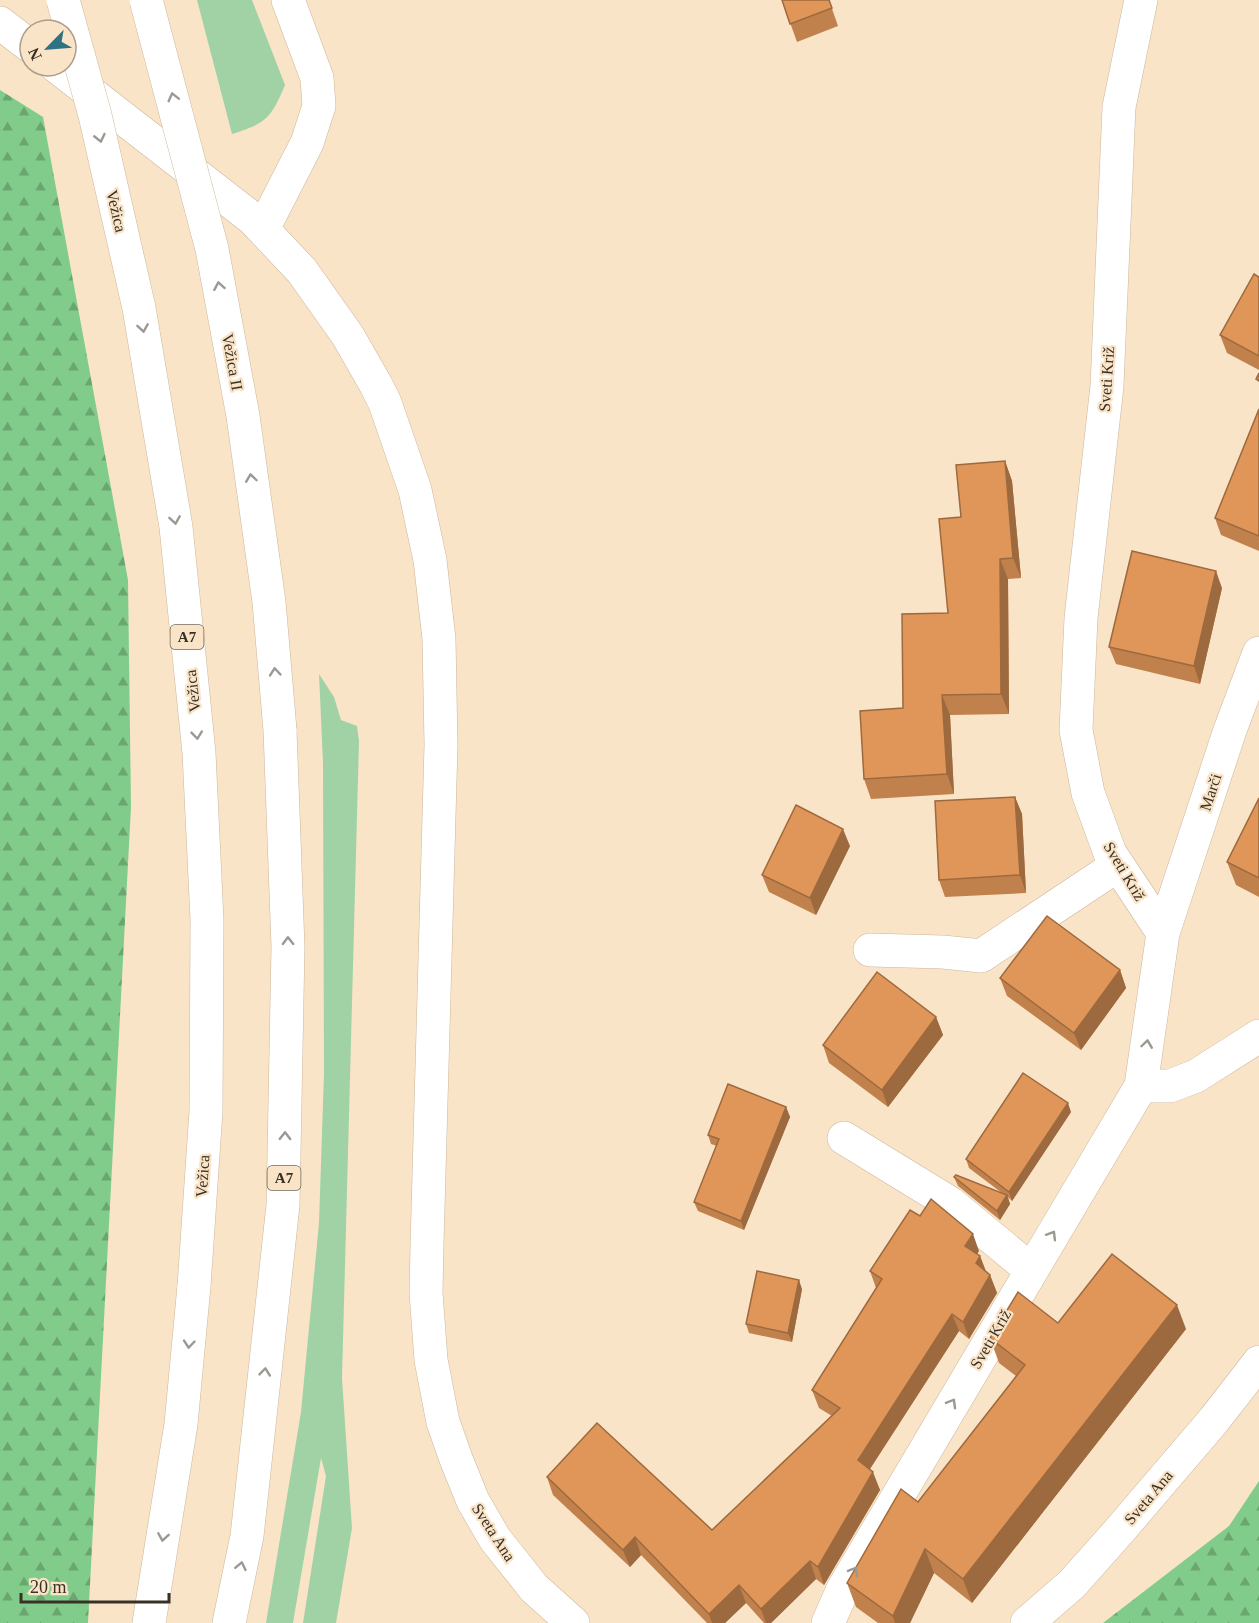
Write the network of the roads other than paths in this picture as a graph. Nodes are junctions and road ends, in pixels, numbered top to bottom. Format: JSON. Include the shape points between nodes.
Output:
{"nodes":[{"id":1,"x":63,"y":0,"type":"edge"},
{"id":2,"x":146,"y":0,"type":"edge"},
{"id":3,"x":288,"y":0,"type":"edge"},
{"id":4,"x":1141,"y":0,"type":"edge"},
{"id":5,"x":0,"y":23,"type":"edge"},
{"id":6,"x":18,"y":37,"type":"edge"},
{"id":7,"x":71,"y":78,"type":"edge"},
{"id":8,"x":263,"y":229,"type":"junction"},
{"id":9,"x":1259,"y":653,"type":"edge"},
{"id":10,"x":1118,"y":865,"type":"junction"},
{"id":11,"x":1163,"y":933,"type":"junction"},
{"id":12,"x":870,"y":950,"type":"dead end"},
{"id":13,"x":1259,"y":1036,"type":"edge"},
{"id":14,"x":1141,"y":1086,"type":"junction"},
{"id":15,"x":844,"y":1138,"type":"dead end"},
{"id":16,"x":1031,"y":1270,"type":"junction"},
{"id":17,"x":1259,"y":1362,"type":"edge"},
{"id":18,"x":149,"y":1623,"type":"edge"},
{"id":19,"x":229,"y":1623,"type":"edge"},
{"id":20,"x":573,"y":1623,"type":"edge"},
{"id":21,"x":828,"y":1623,"type":"edge"},
{"id":22,"x":1027,"y":1623,"type":"edge"}],
"edges":[{"from":1,"to":18,"type":"main road","name":"Vežica","number":"A7","one_way":true,"bridge":true,"via":[[95,115],[139,308],[176,527],[199,753],[207,920],[206,1111],[181,1424]]},
{"from":19,"to":2,"type":"main road","name":"Vežica II","number":"A7","one_way":true,"bridge":true,"via":[[247,1536],[283,1205],[288,947],[280,730],[269,602],[237,383],[212,249]]},
{"from":3,"to":8,"type":"main road","via":[[317,78],[319,106],[307,143]]},
{"from":4,"to":10,"type":"main road","name":"Sveti Križ","via":[[1119,107],[1107,386],[1081,618],[1076,730],[1088,793]]},
{"from":5,"to":6,"type":"main road"},
{"from":7,"to":8,"type":"main road","name":"Sveta Ana"},
{"from":8,"to":20,"type":"main road","name":"Sveta Ana","via":[[302,271],[348,336],[385,403],[415,490],[430,560],[439,639],[441,745],[426,1293],[431,1360],[443,1422],[473,1501],[495,1539],[534,1588]]},
{"from":9,"to":11,"type":"main road","name":"Marči"},
{"from":10,"to":11,"type":"main road","name":"Sveti Križ"},
{"from":10,"to":12,"type":"main road","via":[[981,956]]},
{"from":14,"to":11,"type":"main road","name":"Sveti Križ","one_way":true},
{"from":13,"to":14,"type":"main road","via":[[1196,1077],[1170,1086]]},
{"from":16,"to":14,"type":"main road","name":"Sveti Križ","one_way":true},
{"from":15,"to":16,"type":"main road","via":[[950,1203]]},
{"from":21,"to":16,"type":"main road","name":"Sveti Križ","one_way":true,"via":[[843,1589]]},
{"from":17,"to":22,"type":"main road","name":"Sveta Ana","via":[[1072,1584]]}]}
